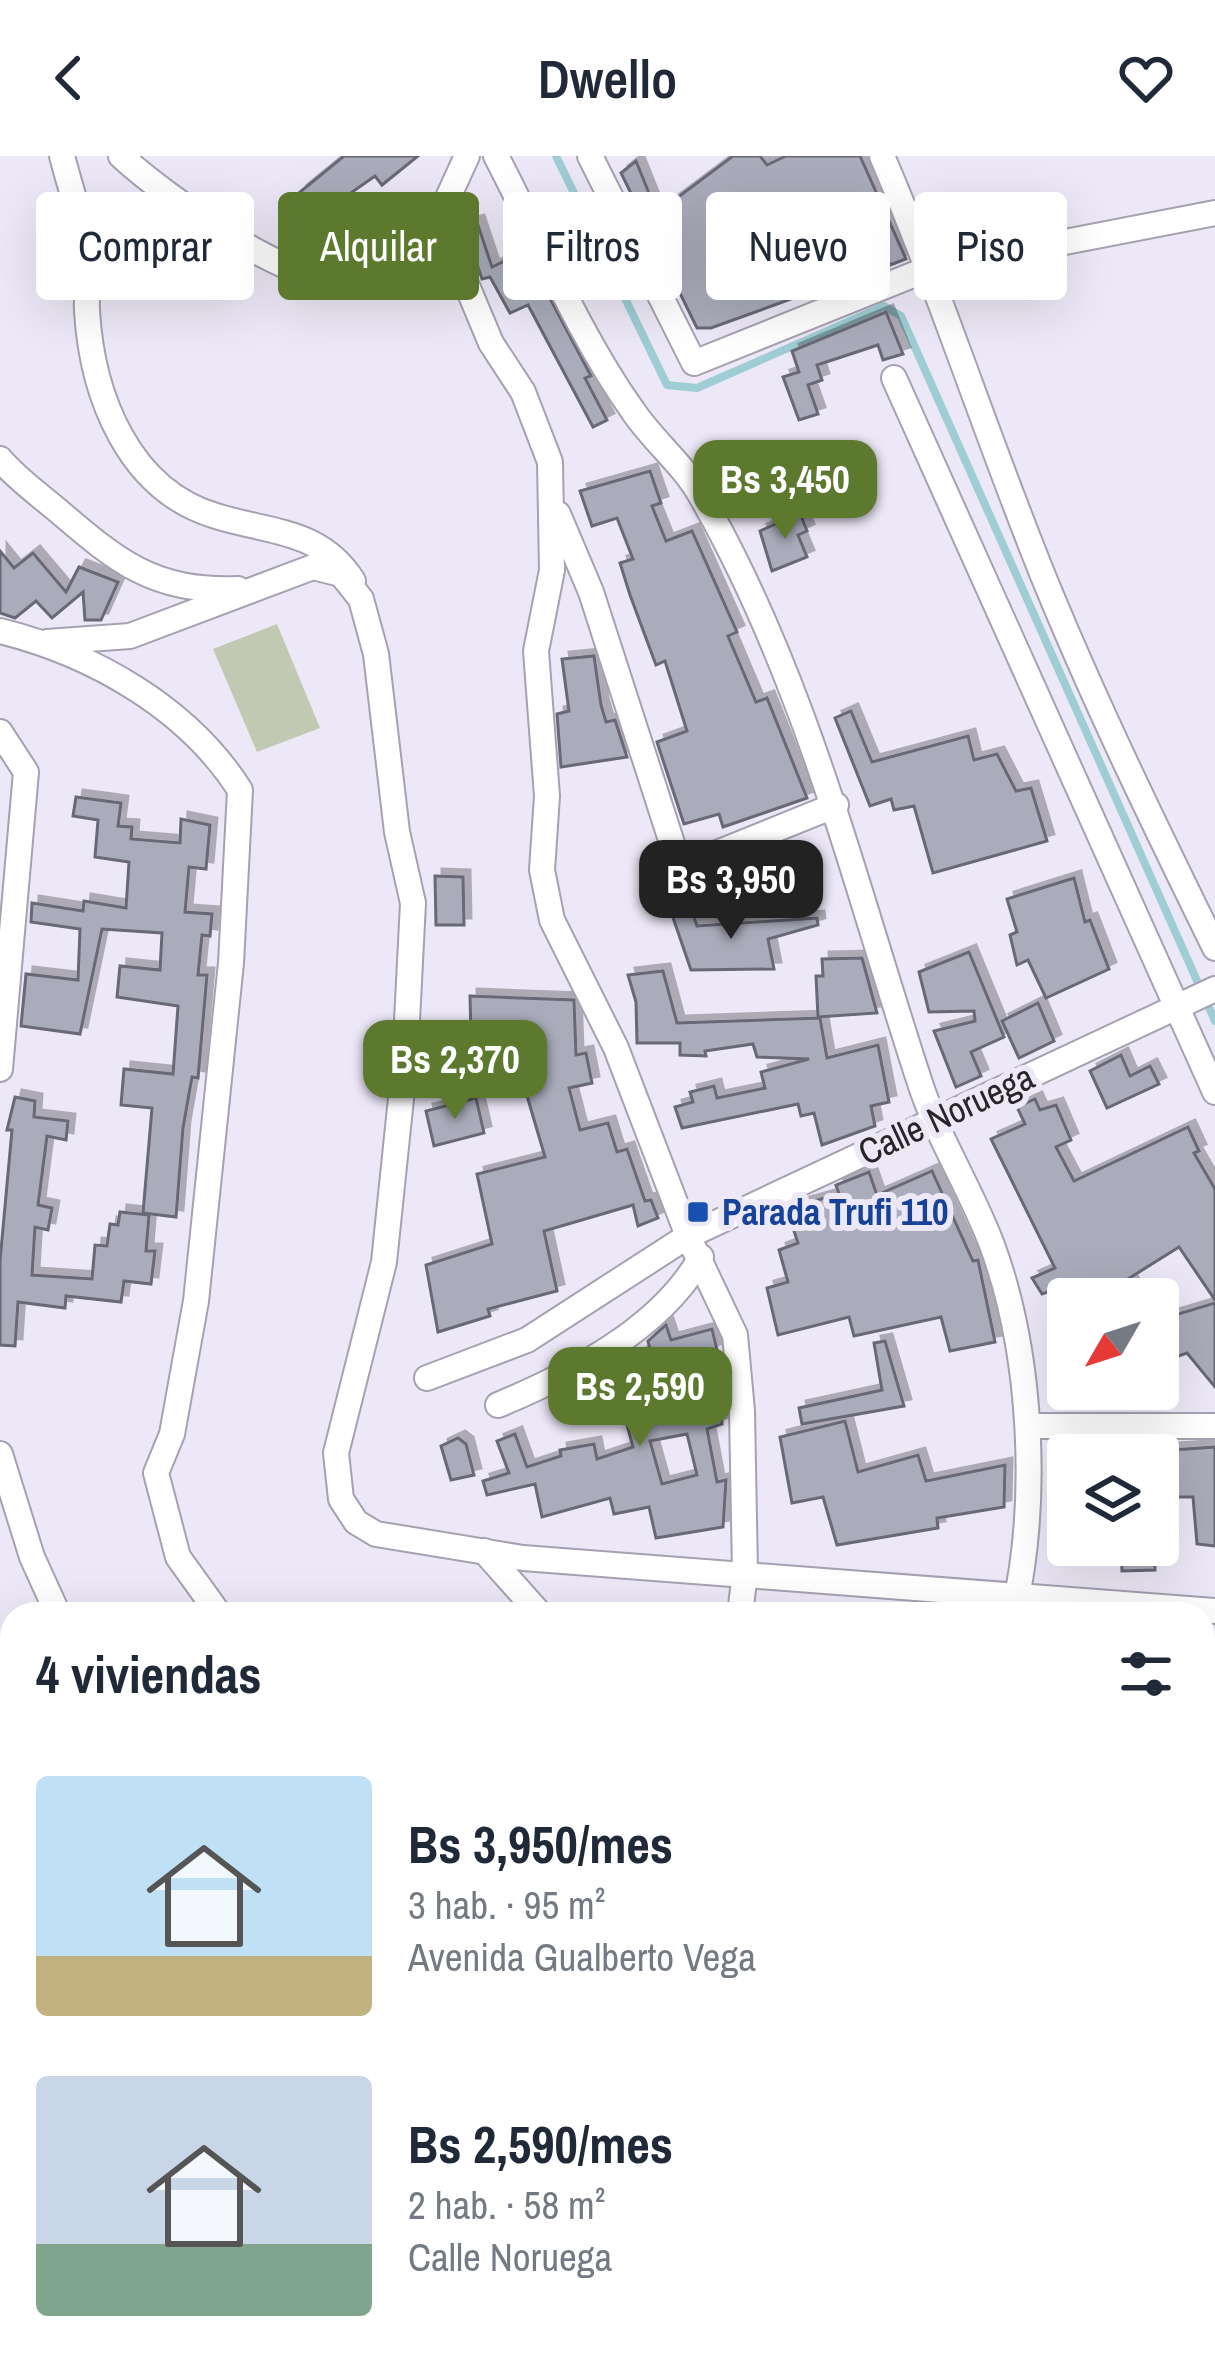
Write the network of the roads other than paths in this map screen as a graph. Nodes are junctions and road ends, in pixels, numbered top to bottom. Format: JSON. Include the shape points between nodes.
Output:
{"nodes":[{"id":1,"x":62,"y":156,"type":"edge"},
{"id":2,"x":121,"y":156,"type":"edge"},
{"id":3,"x":467,"y":156,"type":"edge"},
{"id":4,"x":496,"y":156,"type":"edge"},
{"id":5,"x":590,"y":156,"type":"edge"},
{"id":6,"x":882,"y":156,"type":"edge"},
{"id":7,"x":450,"y":192,"type":"edge"},
{"id":8,"x":1215,"y":213,"type":"edge"},
{"id":9,"x":914,"y":231,"type":"edge"},
{"id":10,"x":1067,"y":242,"type":"edge"},
{"id":11,"x":278,"y":260,"type":"edge"},
{"id":12,"x":914,"y":274,"type":"edge"},
{"id":13,"x":473,"y":300,"type":"edge"},
{"id":14,"x":938,"y":300,"type":"edge"},
{"id":15,"x":894,"y":378,"type":"dead end"},
{"id":16,"x":0,"y":460,"type":"edge"},
{"id":17,"x":552,"y":499,"type":"junction"},
{"id":18,"x":258,"y":589,"type":"junction"},
{"id":19,"x":361,"y":599,"type":"junction"},
{"id":20,"x":0,"y":631,"type":"edge"},
{"id":21,"x":47,"y":642,"type":"junction"},
{"id":22,"x":0,"y":732,"type":"edge"},
{"id":23,"x":26,"y":772,"type":"junction"},
{"id":24,"x":0,"y":794,"type":"edge"},
{"id":25,"x":836,"y":805,"type":"junction"},
{"id":26,"x":1215,"y":948,"type":"edge"},
{"id":27,"x":1200,"y":995,"type":"edge"},
{"id":28,"x":0,"y":1069,"type":"edge"},
{"id":29,"x":1215,"y":1092,"type":"edge"},
{"id":30,"x":937,"y":1120,"type":"junction"},
{"id":31,"x":695,"y":1246,"type":"junction"},
{"id":32,"x":427,"y":1378,"type":"dead end"},
{"id":33,"x":498,"y":1406,"type":"dead end"},
{"id":34,"x":1030,"y":1426,"type":"junction"},
{"id":35,"x":1215,"y":1426,"type":"edge"},
{"id":36,"x":0,"y":1454,"type":"edge"},
{"id":37,"x":484,"y":1551,"type":"junction"},
{"id":38,"x":745,"y":1573,"type":"junction"},
{"id":39,"x":53,"y":1602,"type":"edge"},
{"id":40,"x":210,"y":1602,"type":"edge"},
{"id":41,"x":529,"y":1602,"type":"edge"},
{"id":42,"x":741,"y":1602,"type":"edge"},
{"id":43,"x":982,"y":1602,"type":"edge"},
{"id":44,"x":1015,"y":1602,"type":"edge"}],
"edges":[{"from":1,"to":19,"type":"street","via":[[118,441],[173,494],[212,515],[308,538],[333,553]]},
{"from":2,"to":11,"type":"street","via":[[216,230]]},
{"from":3,"to":7,"type":"street"},
{"from":4,"to":25,"type":"street","via":[[610,375],[700,493],[796,698]]},
{"from":5,"to":12,"type":"street","via":[[694,363]]},
{"from":6,"to":9,"type":"street"},
{"from":8,"to":10,"type":"street"},
{"from":13,"to":17,"type":"street","via":[[540,430]]},
{"from":14,"to":26,"type":"street","via":[[1047,585]]},
{"from":15,"to":27,"type":"street"},
{"from":16,"to":18,"type":"street","via":[[117,561],[152,579],[194,591]]},
{"from":17,"to":25,"type":"street","via":[[591,592],[680,868]]},
{"from":17,"to":31,"type":"street","via":[[552,570],[536,650],[547,796],[542,870],[552,920],[616,1048]]},
{"from":18,"to":19,"type":"street","via":[[313,567],[341,574]]},
{"from":18,"to":21,"type":"street","via":[[130,635]]},
{"from":19,"to":37,"type":"street","via":[[413,903],[412,963],[384,1262],[336,1453],[341,1498],[376,1534]]},
{"from":20,"to":21,"type":"street"},
{"from":21,"to":40,"type":"street","via":[[186,723],[240,790],[196,1301],[172,1434],[156,1473],[178,1557]]},
{"from":22,"to":23,"type":"street"},
{"from":23,"to":24,"type":"street"},
{"from":23,"to":28,"type":"street"},
{"from":25,"to":30,"type":"street"},
{"from":27,"to":29,"type":"street"},
{"from":27,"to":30,"type":"street","name":"Calle Noruega"},
{"from":30,"to":31,"type":"street","name":"Calle Noruega"},
{"from":30,"to":34,"type":"street","via":[[992,1244],[1013,1315]]},
{"from":31,"to":32,"type":"street","name":"Calle Noruega","via":[[527,1340]]},
{"from":31,"to":33,"type":"street","via":[[682,1292],[594,1357]]},
{"from":31,"to":38,"type":"street","via":[[735,1335]]},
{"from":34,"to":35,"type":"street"},
{"from":34,"to":44,"type":"street"},
{"from":36,"to":39,"type":"street"},
{"from":37,"to":38,"type":"street"},
{"from":37,"to":41,"type":"street"},
{"from":38,"to":42,"type":"street"},
{"from":38,"to":43,"type":"street"}]}
